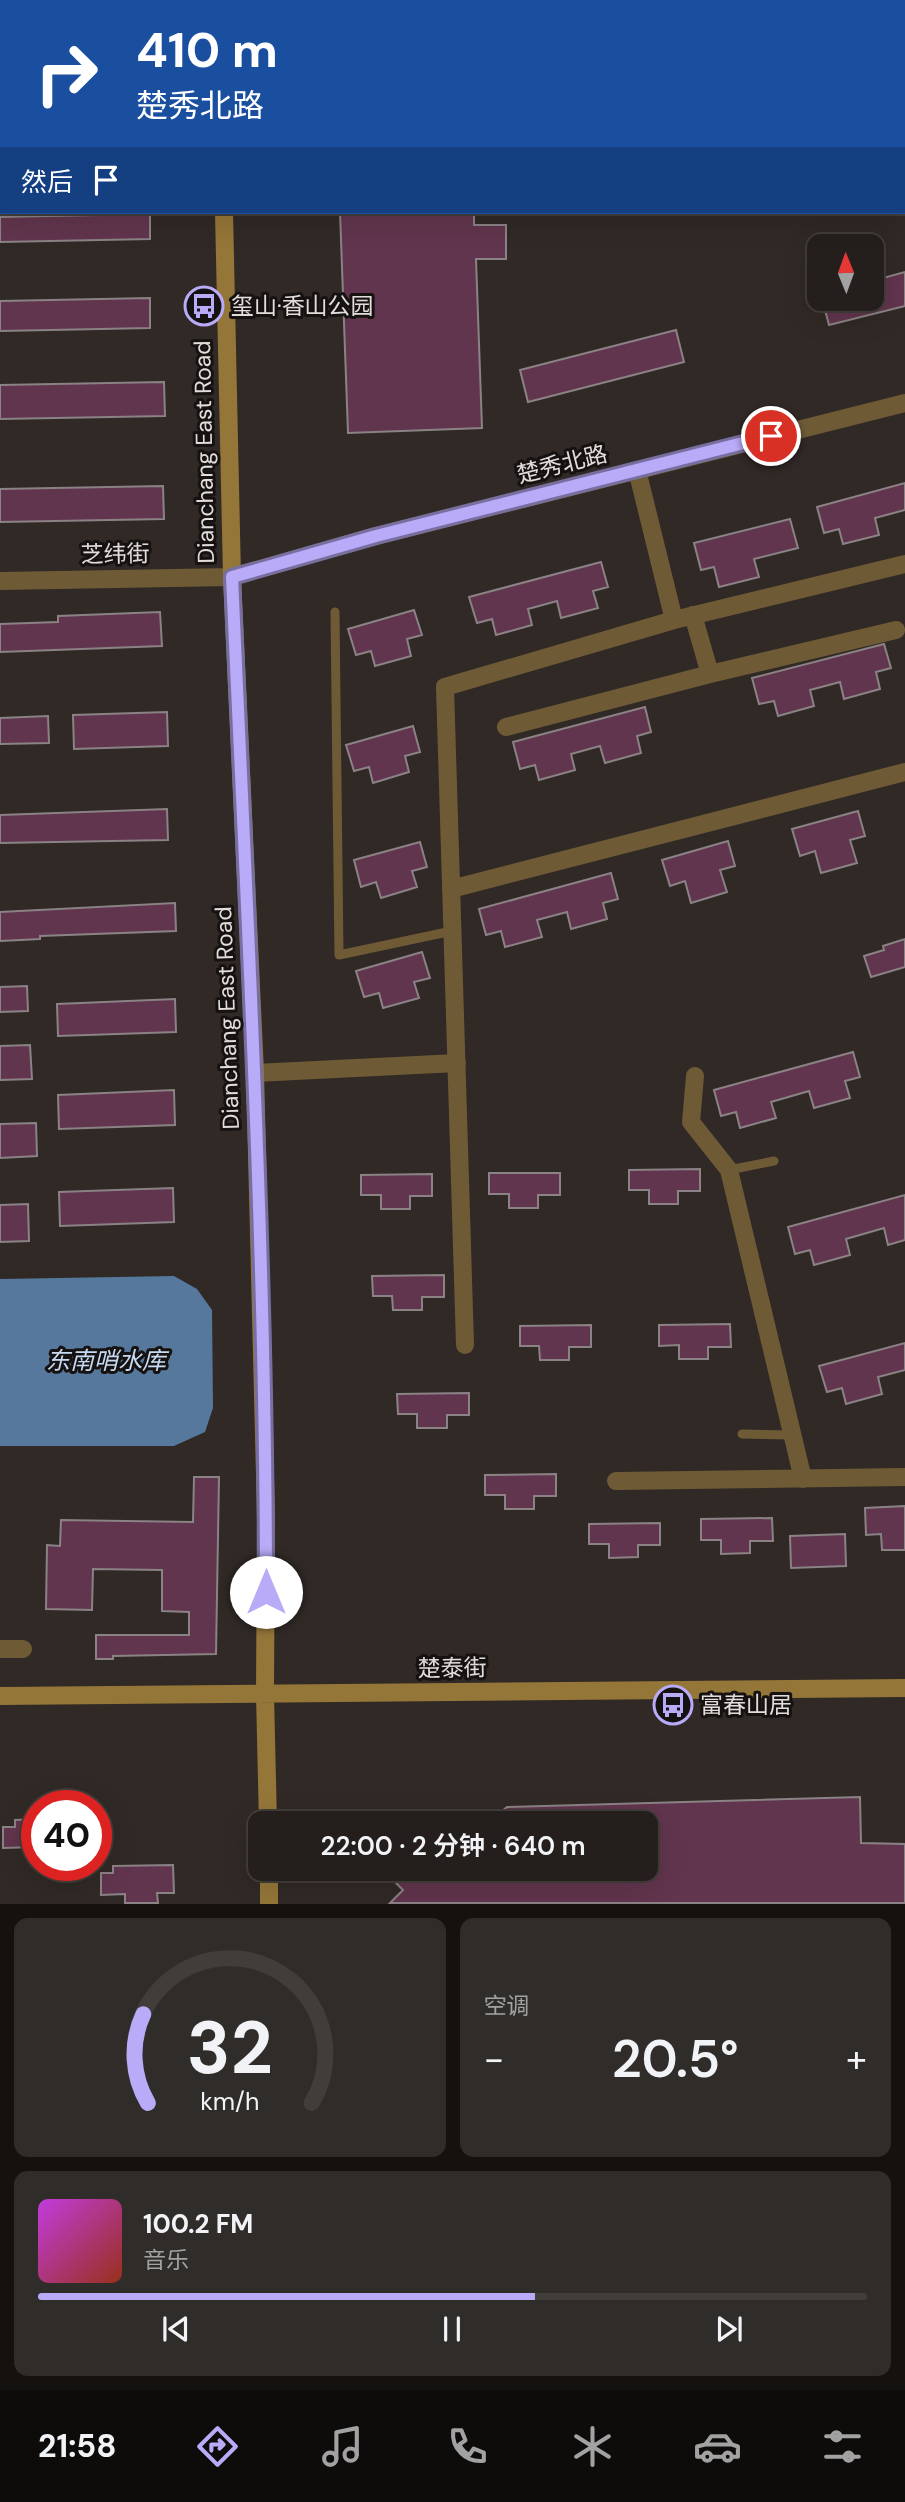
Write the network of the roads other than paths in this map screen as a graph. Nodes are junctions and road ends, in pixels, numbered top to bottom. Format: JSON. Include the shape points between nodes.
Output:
{"nodes":[{"id":1,"x":223,"y":214,"type":"edge"},
{"id":2,"x":905,"y":403,"type":"edge"},
{"id":3,"x":637,"y":470,"type":"junction"},
{"id":4,"x":905,"y":564,"type":"edge"},
{"id":5,"x":232,"y":577,"type":"junction"},
{"id":6,"x":0,"y":581,"type":"edge"},
{"id":7,"x":335,"y":612,"type":"dead end"},
{"id":8,"x":694,"y":615,"type":"junction"},
{"id":9,"x":674,"y":620,"type":"junction"},
{"id":10,"x":895,"y":630,"type":"dead end"},
{"id":11,"x":710,"y":674,"type":"junction"},
{"id":12,"x":506,"y":727,"type":"dead end"},
{"id":13,"x":905,"y":772,"type":"edge"},
{"id":14,"x":451,"y":889,"type":"junction"},
{"id":15,"x":453,"y":931,"type":"junction"},
{"id":16,"x":457,"y":1063,"type":"junction"},
{"id":17,"x":255,"y":1073,"type":"junction"},
{"id":18,"x":695,"y":1076,"type":"dead end"},
{"id":19,"x":774,"y":1161,"type":"dead end"},
{"id":20,"x":730,"y":1170,"type":"junction"},
{"id":21,"x":465,"y":1345,"type":"dead end"},
{"id":22,"x":742,"y":1434,"type":"dead end"},
{"id":23,"x":793,"y":1436,"type":"junction"},
{"id":24,"x":905,"y":1477,"type":"edge"},
{"id":25,"x":803,"y":1479,"type":"junction"},
{"id":26,"x":616,"y":1481,"type":"dead end"},
{"id":27,"x":0,"y":1649,"type":"edge"},
{"id":28,"x":23,"y":1649,"type":"dead end"},
{"id":29,"x":905,"y":1688,"type":"edge"},
{"id":30,"x":265,"y":1694,"type":"junction"},
{"id":31,"x":0,"y":1696,"type":"edge"},
{"id":32,"x":268,"y":1811,"type":"edge"},
{"id":33,"x":269,"y":1881,"type":"edge"},
{"id":34,"x":270,"y":1903,"type":"edge"}],
"edges":[{"from":1,"to":5,"type":"street","name":"Dianchang East Road"},
{"from":2,"to":3,"type":"street","name":"楚秀北路"},
{"from":3,"to":5,"type":"street","name":"楚秀北路"},
{"from":3,"to":9,"type":"street"},
{"from":4,"to":8,"type":"street"},
{"from":5,"to":6,"type":"street","name":"芝纬街"},
{"from":5,"to":17,"type":"street","name":"Dianchang East Road"},
{"from":7,"to":15,"type":"lane","via":[[339,955]]},
{"from":8,"to":9,"type":"street"},
{"from":8,"to":11,"type":"street"},
{"from":9,"to":14,"type":"street","via":[[445,687]]},
{"from":10,"to":11,"type":"street"},
{"from":11,"to":12,"type":"street"},
{"from":13,"to":14,"type":"street"},
{"from":14,"to":15,"type":"street"},
{"from":15,"to":16,"type":"street"},
{"from":16,"to":17,"type":"street"},
{"from":16,"to":21,"type":"street"},
{"from":17,"to":30,"type":"street","name":"Dianchang East Road","via":[[266,1516]]},
{"from":18,"to":20,"type":"street","via":[[691,1122]]},
{"from":19,"to":20,"type":"lane"},
{"from":20,"to":23,"type":"street"},
{"from":22,"to":23,"type":"lane"},
{"from":23,"to":25,"type":"street"},
{"from":24,"to":25,"type":"street"},
{"from":25,"to":26,"type":"street"},
{"from":27,"to":28,"type":"street"},
{"from":29,"to":30,"type":"street","name":"楚泰街"},
{"from":30,"to":31,"type":"street","name":"楚泰街"},
{"from":30,"to":32,"type":"street","name":"Dianchang East Road"},
{"from":33,"to":34,"type":"street"}]}
